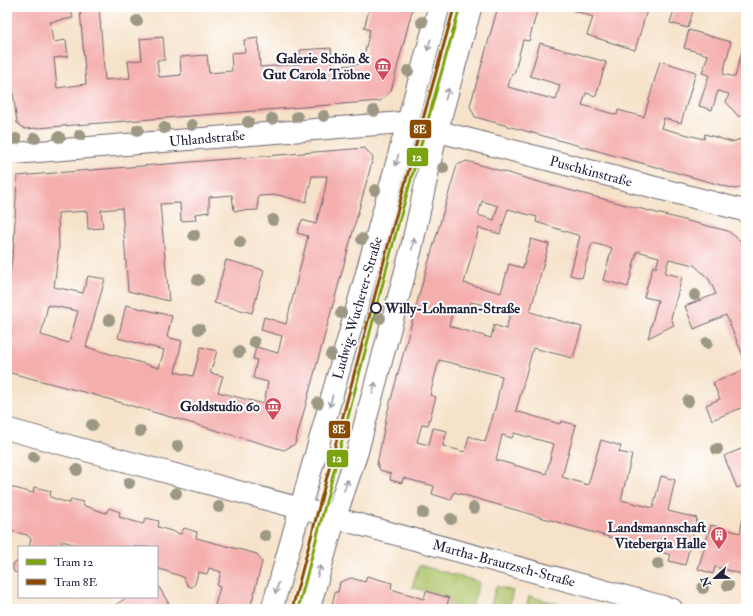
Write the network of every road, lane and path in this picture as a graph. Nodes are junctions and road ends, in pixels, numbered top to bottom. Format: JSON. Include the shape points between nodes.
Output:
{"nodes":[{"id":1,"x":440,"y":7,"type":"edge"},
{"id":2,"x":472,"y":7,"type":"edge"},
{"id":3,"x":408,"y":122,"type":"junction"},
{"id":4,"x":437,"y":131,"type":"junction"},
{"id":5,"x":7,"y":154,"type":"edge"},
{"id":6,"x":746,"y":211,"type":"edge"},
{"id":7,"x":7,"y":429,"type":"edge"},
{"id":8,"x":300,"y":508,"type":"junction"},
{"id":9,"x":335,"y":518,"type":"junction"},
{"id":10,"x":272,"y":609,"type":"edge"},
{"id":11,"x":309,"y":609,"type":"edge"},
{"id":12,"x":672,"y":609,"type":"edge"}],
"edges":[{"from":1,"to":3,"type":"street","name":"Ludwig-Wucherer-Straße","one_way":true},
{"from":4,"to":2,"type":"street","one_way":true},
{"from":3,"to":5,"type":"street","name":"Uhlandstraße"},
{"from":3,"to":8,"type":"street","name":"Ludwig-Wucherer-Straße","one_way":true},
{"from":4,"to":6,"type":"street","name":"Puschkinstraße"},
{"from":9,"to":4,"type":"street","one_way":true,"via":[[357,453],[405,276]]},
{"from":7,"to":8,"type":"street"},
{"from":8,"to":9,"type":"street","name":"Martha-Brautzsch-Straße"},
{"from":8,"to":10,"type":"street","name":"Ludwig-Wucherer-Straße","one_way":true},
{"from":11,"to":9,"type":"street","one_way":true},
{"from":9,"to":12,"type":"street","name":"Martha-Brautzsch-Straße"}]}
